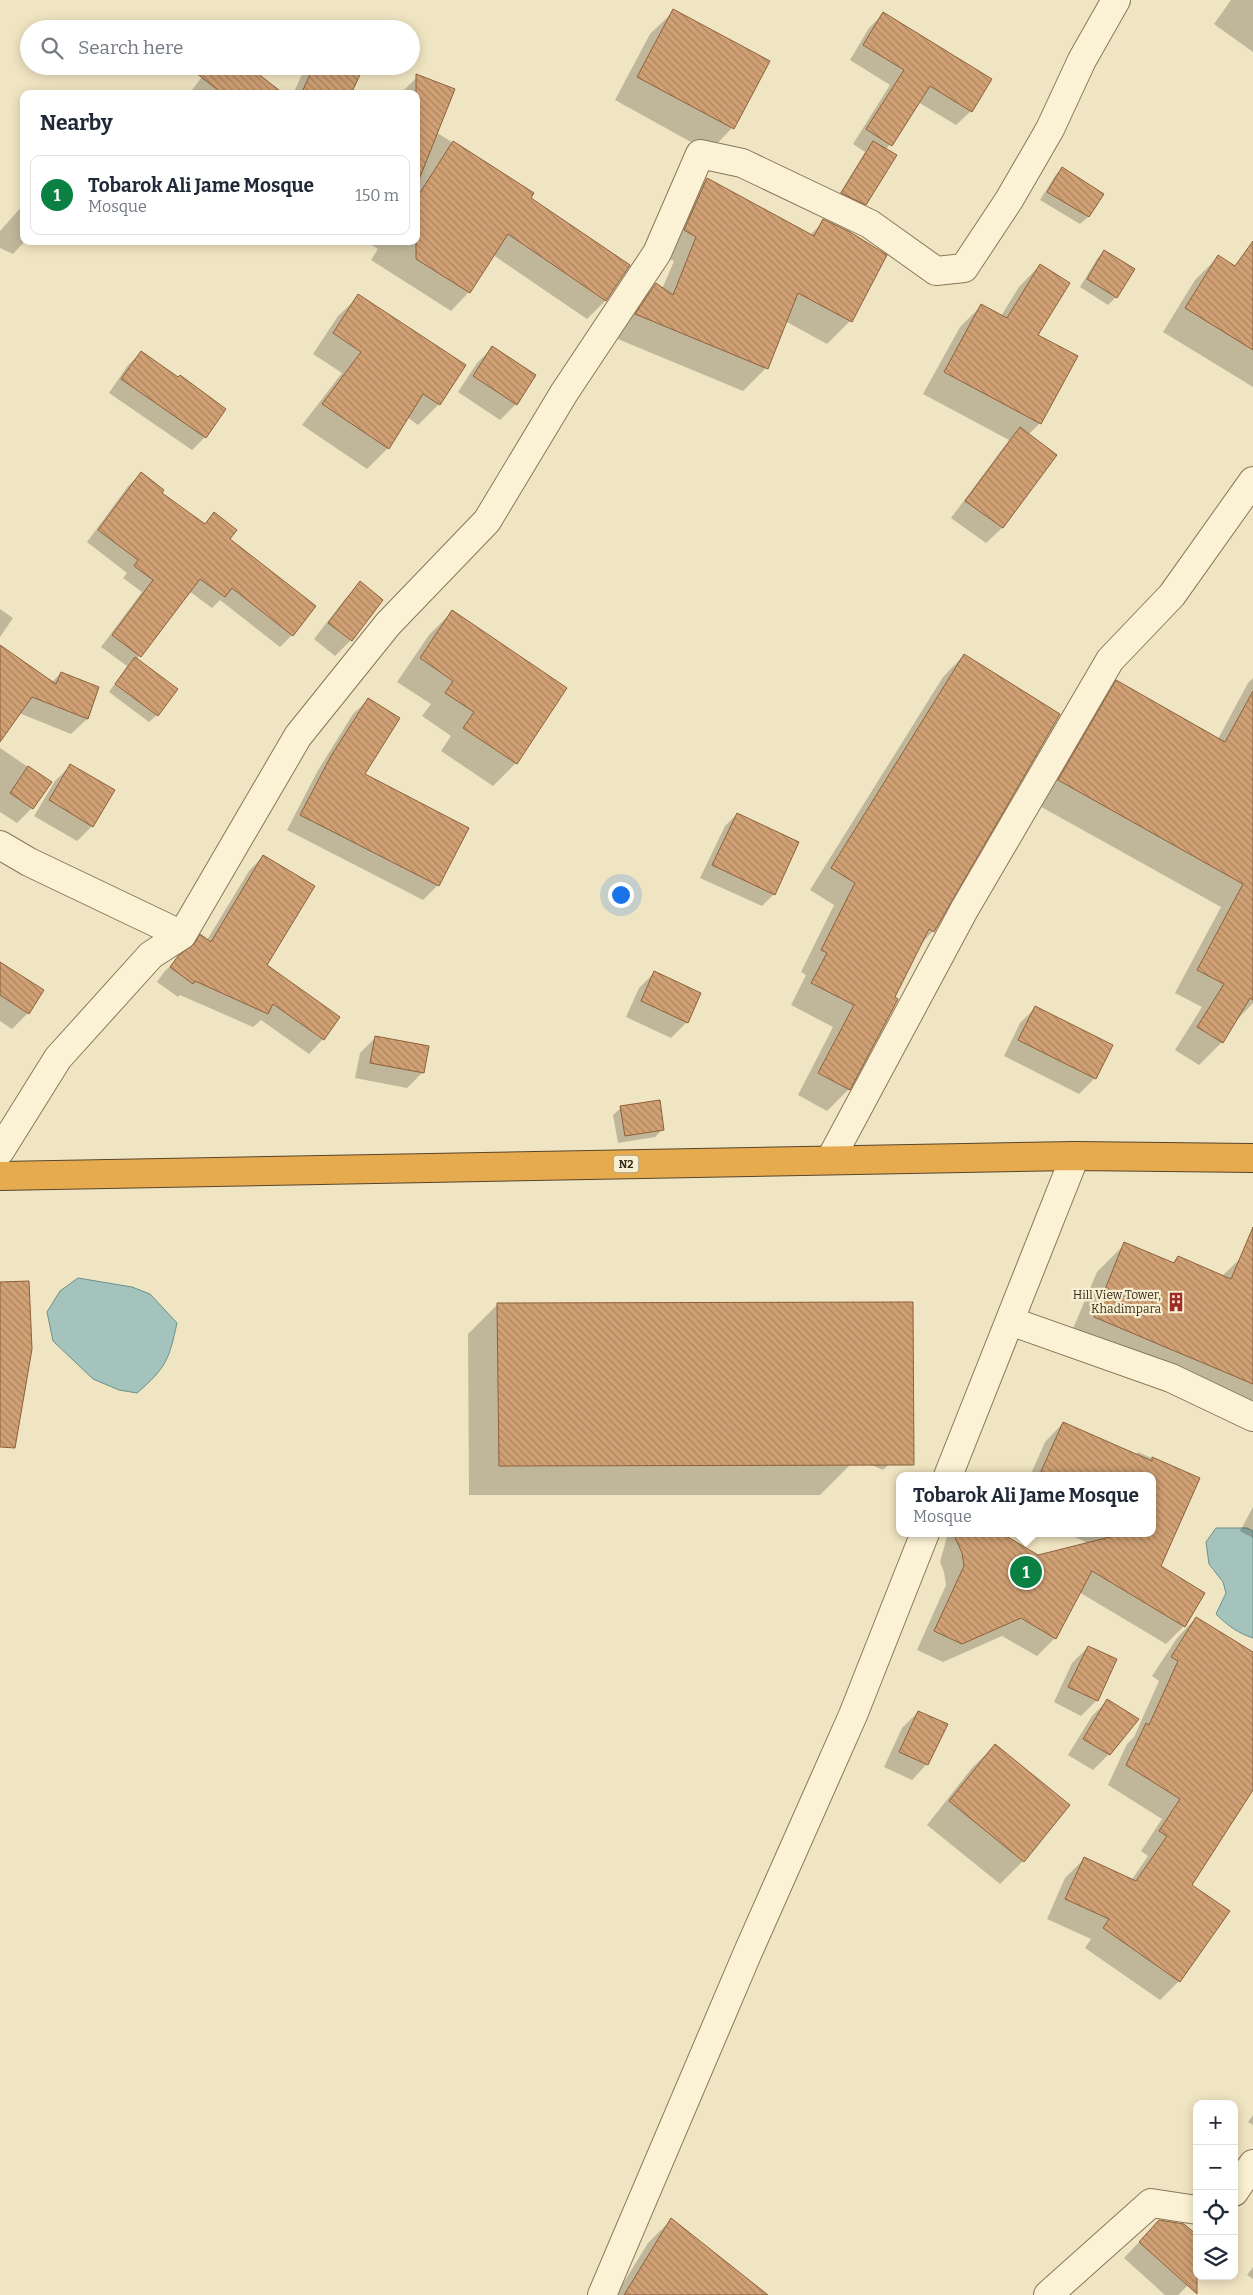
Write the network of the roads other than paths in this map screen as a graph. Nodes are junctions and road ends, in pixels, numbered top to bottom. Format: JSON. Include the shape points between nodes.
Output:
{"nodes":[{"id":1,"x":1116,"y":0,"type":"edge"},
{"id":2,"x":1253,"y":481,"type":"edge"},
{"id":3,"x":0,"y":846,"type":"edge"},
{"id":4,"x":182,"y":935,"type":"junction"},
{"id":5,"x":0,"y":1151,"type":"edge"},
{"id":6,"x":1075,"y":1156,"type":"junction"},
{"id":7,"x":1253,"y":1158,"type":"edge"},
{"id":8,"x":830,"y":1160,"type":"junction"},
{"id":9,"x":0,"y":1176,"type":"edge"},
{"id":10,"x":1010,"y":1321,"type":"junction"},
{"id":11,"x":1253,"y":1417,"type":"edge"},
{"id":12,"x":950,"y":1472,"type":"edge"},
{"id":13,"x":923,"y":1537,"type":"edge"},
{"id":14,"x":1253,"y":2164,"type":"edge"},
{"id":15,"x":1235,"y":2190,"type":"edge"},
{"id":16,"x":1193,"y":2209,"type":"edge"},
{"id":17,"x":602,"y":2295,"type":"edge"},
{"id":18,"x":1048,"y":2295,"type":"edge"}],
"edges":[{"from":1,"to":4,"type":"street","via":[[1010,200],[964,268],[936,271],[870,224],[742,164],[700,154],[657,253],[564,393],[486,521],[388,624],[298,736]]},
{"from":2,"to":8,"type":"street","via":[[1172,594],[1110,660],[964,910]]},
{"from":3,"to":4,"type":"street"},
{"from":4,"to":5,"type":"street","via":[[151,955],[58,1058]]},
{"from":6,"to":7,"type":"highway","number":"N2"},
{"from":6,"to":8,"type":"highway","number":"N2"},
{"from":6,"to":10,"type":"street"},
{"from":8,"to":9,"type":"highway","number":"N2"},
{"from":10,"to":11,"type":"street","via":[[1171,1378]]},
{"from":10,"to":12,"type":"street"},
{"from":13,"to":17,"type":"street","via":[[853,1715]]},
{"from":14,"to":15,"type":"street"},
{"from":16,"to":18,"type":"street","via":[[1151,2203]]}]}
